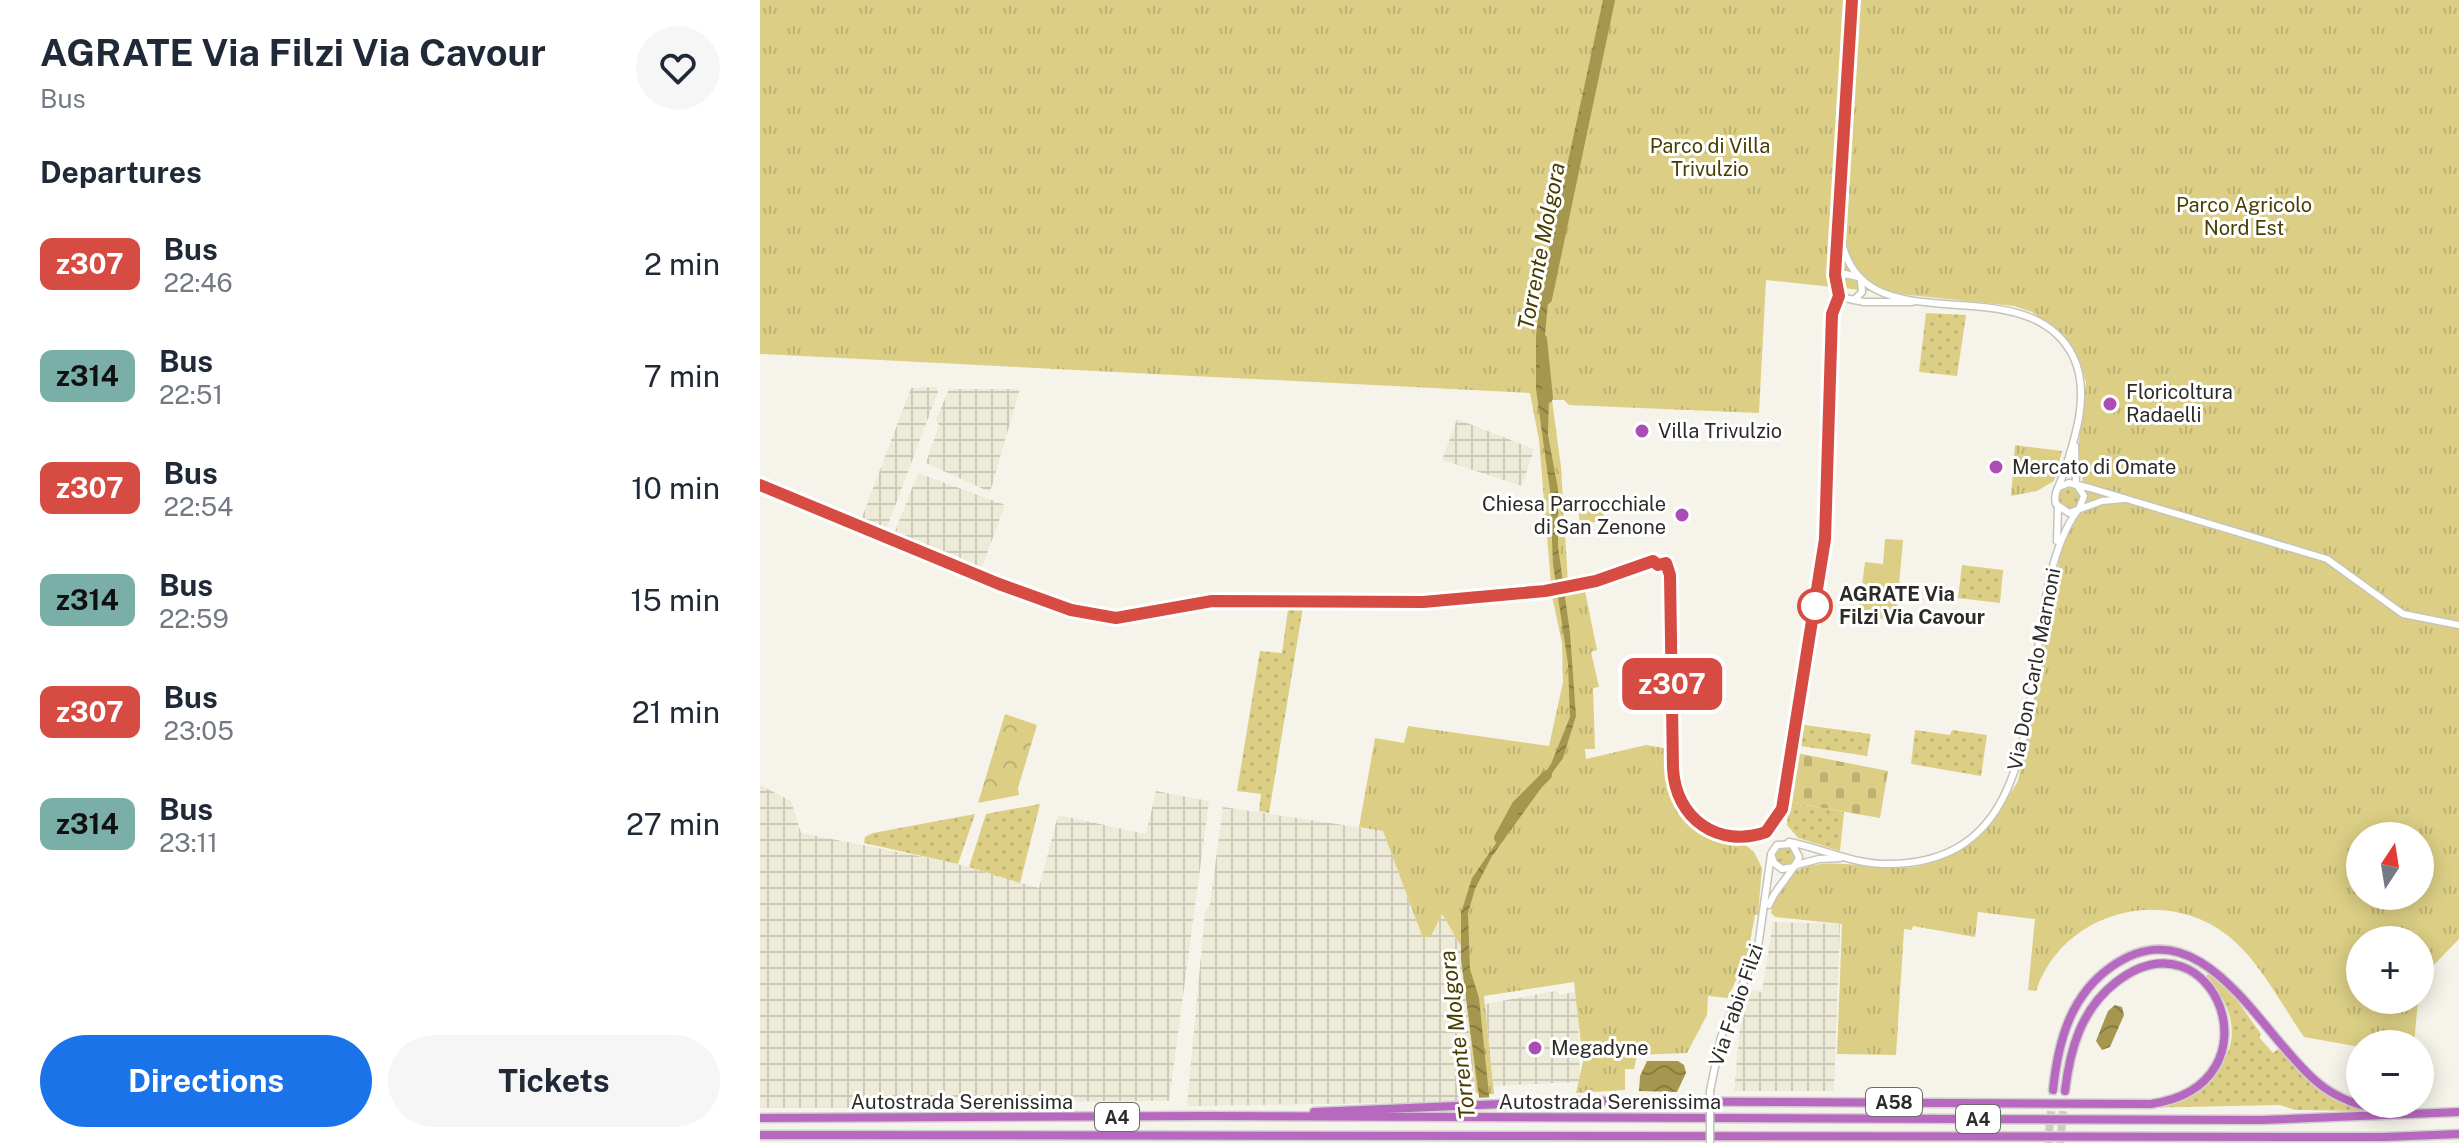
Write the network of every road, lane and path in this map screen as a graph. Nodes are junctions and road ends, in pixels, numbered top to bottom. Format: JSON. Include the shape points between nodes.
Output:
{"nodes":[{"id":1,"x":1852,"y":0,"type":"edge"},
{"id":2,"x":1839,"y":219,"type":"junction"},
{"id":3,"x":1860,"y":279,"type":"junction"},
{"id":4,"x":1836,"y":289,"type":"junction"},
{"id":5,"x":1854,"y":301,"type":"junction"},
{"id":6,"x":1920,"y":301,"type":"junction"},
{"id":7,"x":2075,"y":439,"type":"junction"},
{"id":8,"x":2077,"y":485,"type":"junction"},
{"id":9,"x":2059,"y":487,"type":"junction"},
{"id":10,"x":2105,"y":493,"type":"junction"},
{"id":11,"x":2124,"y":499,"type":"junction"},
{"id":12,"x":2093,"y":504,"type":"junction"},
{"id":13,"x":2058,"y":507,"type":"junction"},
{"id":14,"x":2078,"y":510,"type":"junction"},
{"id":15,"x":2057,"y":549,"type":"junction"},
{"id":16,"x":2459,"y":625,"type":"edge"},
{"id":17,"x":1789,"y":842,"type":"junction"},
{"id":18,"x":1771,"y":855,"type":"junction"},
{"id":19,"x":1847,"y":859,"type":"junction"},
{"id":20,"x":1795,"y":866,"type":"junction"},
{"id":21,"x":1765,"y":916,"type":"junction"},
{"id":22,"x":2053,"y":1090,"type":"tunnel mouth"},
{"id":23,"x":2065,"y":1091,"type":"tunnel mouth"},
{"id":24,"x":2459,"y":1111,"type":"edge"},
{"id":25,"x":1208,"y":1116,"type":"junction"},
{"id":26,"x":760,"y":1118,"type":"edge"},
{"id":27,"x":2459,"y":1134,"type":"edge"},
{"id":28,"x":760,"y":1135,"type":"edge"},
{"id":29,"x":1725,"y":1135,"type":"junction"},
{"id":30,"x":1710,"y":1143,"type":"edge"},
{"id":31,"x":1743,"y":1143,"type":"edge"}],
"edges":[{"from":1,"to":2,"type":"street"},
{"from":2,"to":3,"type":"street","via":[[1843,248]]},
{"from":2,"to":4,"type":"street"},
{"from":3,"to":4,"type":"street","via":[[1845,274]]},
{"from":3,"to":5,"type":"street","via":[[1862,292]]},
{"from":3,"to":6,"type":"street","via":[[1885,294]]},
{"from":4,"to":5,"type":"street","via":[[1842,299]]},
{"from":5,"to":6,"type":"street"},
{"from":6,"to":7,"type":"street","via":[[2021,313],[2053,330],[2080,376]]},
{"from":7,"to":8,"type":"street"},
{"from":7,"to":9,"type":"street"},
{"from":8,"to":9,"type":"street"},
{"from":8,"to":10,"type":"street"},
{"from":8,"to":14,"type":"street","via":[[2084,496]]},
{"from":9,"to":13,"type":"street","via":[[2054,497]]},
{"from":10,"to":11,"type":"street"},
{"from":10,"to":12,"type":"street"},
{"from":11,"to":12,"type":"street"},
{"from":11,"to":16,"type":"street","via":[[2327,559],[2403,614]]},
{"from":12,"to":14,"type":"street"},
{"from":13,"to":14,"type":"street"},
{"from":13,"to":15,"type":"street"},
{"from":14,"to":15,"type":"street"},
{"from":15,"to":19,"type":"street","name":"Via Don Carlo Marnoni","via":[[2018,762],[1998,807],[1969,838],[1931,858],[1883,864]]},
{"from":17,"to":18,"type":"street","via":[[1777,845]]},
{"from":17,"to":19,"type":"street","name":"Via Don Carlo Marnoni"},
{"from":17,"to":20,"type":"street","via":[[1799,851]]},
{"from":18,"to":20,"type":"street","via":[[1780,869]]},
{"from":18,"to":21,"type":"street","name":"Via Fabio Filzi"},
{"from":19,"to":20,"type":"street","name":"Via Don Carlo Marnoni","via":[[1824,858]]},
{"from":20,"to":21,"type":"street","name":"Via Fabio Filzi","via":[[1776,889]]},
{"from":21,"to":30,"type":"street","name":"Via Fabio Filzi","bridge":true,"via":[[1753,963],[1719,1041],[1710,1091]]},
{"from":22,"to":24,"type":"highway","via":[[2064,1029],[2084,993],[2130,956],[2168,951],[2194,958],[2226,981],[2293,1060],[2333,1094],[2383,1110]]},
{"from":23,"to":25,"type":"highway","number":"A58","via":[[2082,1023],[2107,990],[2131,971],[2171,964],[2193,972],[2215,991],[2225,1017],[2218,1066],[2189,1090],[2161,1102],[1576,1101]]},
{"from":24,"to":25,"type":"highway","name":"Autostrada Serenissima","number":"A4","via":[[2261,1120]]},
{"from":25,"to":26,"type":"highway","name":"Autostrada Serenissima","number":"A4"},
{"from":27,"to":29,"type":"highway","name":"Autostrada Serenissima","number":"A4"},
{"from":28,"to":29,"type":"highway","name":"Autostrada Serenissima","number":"A4"},
{"from":29,"to":31,"type":"highway"}]}
